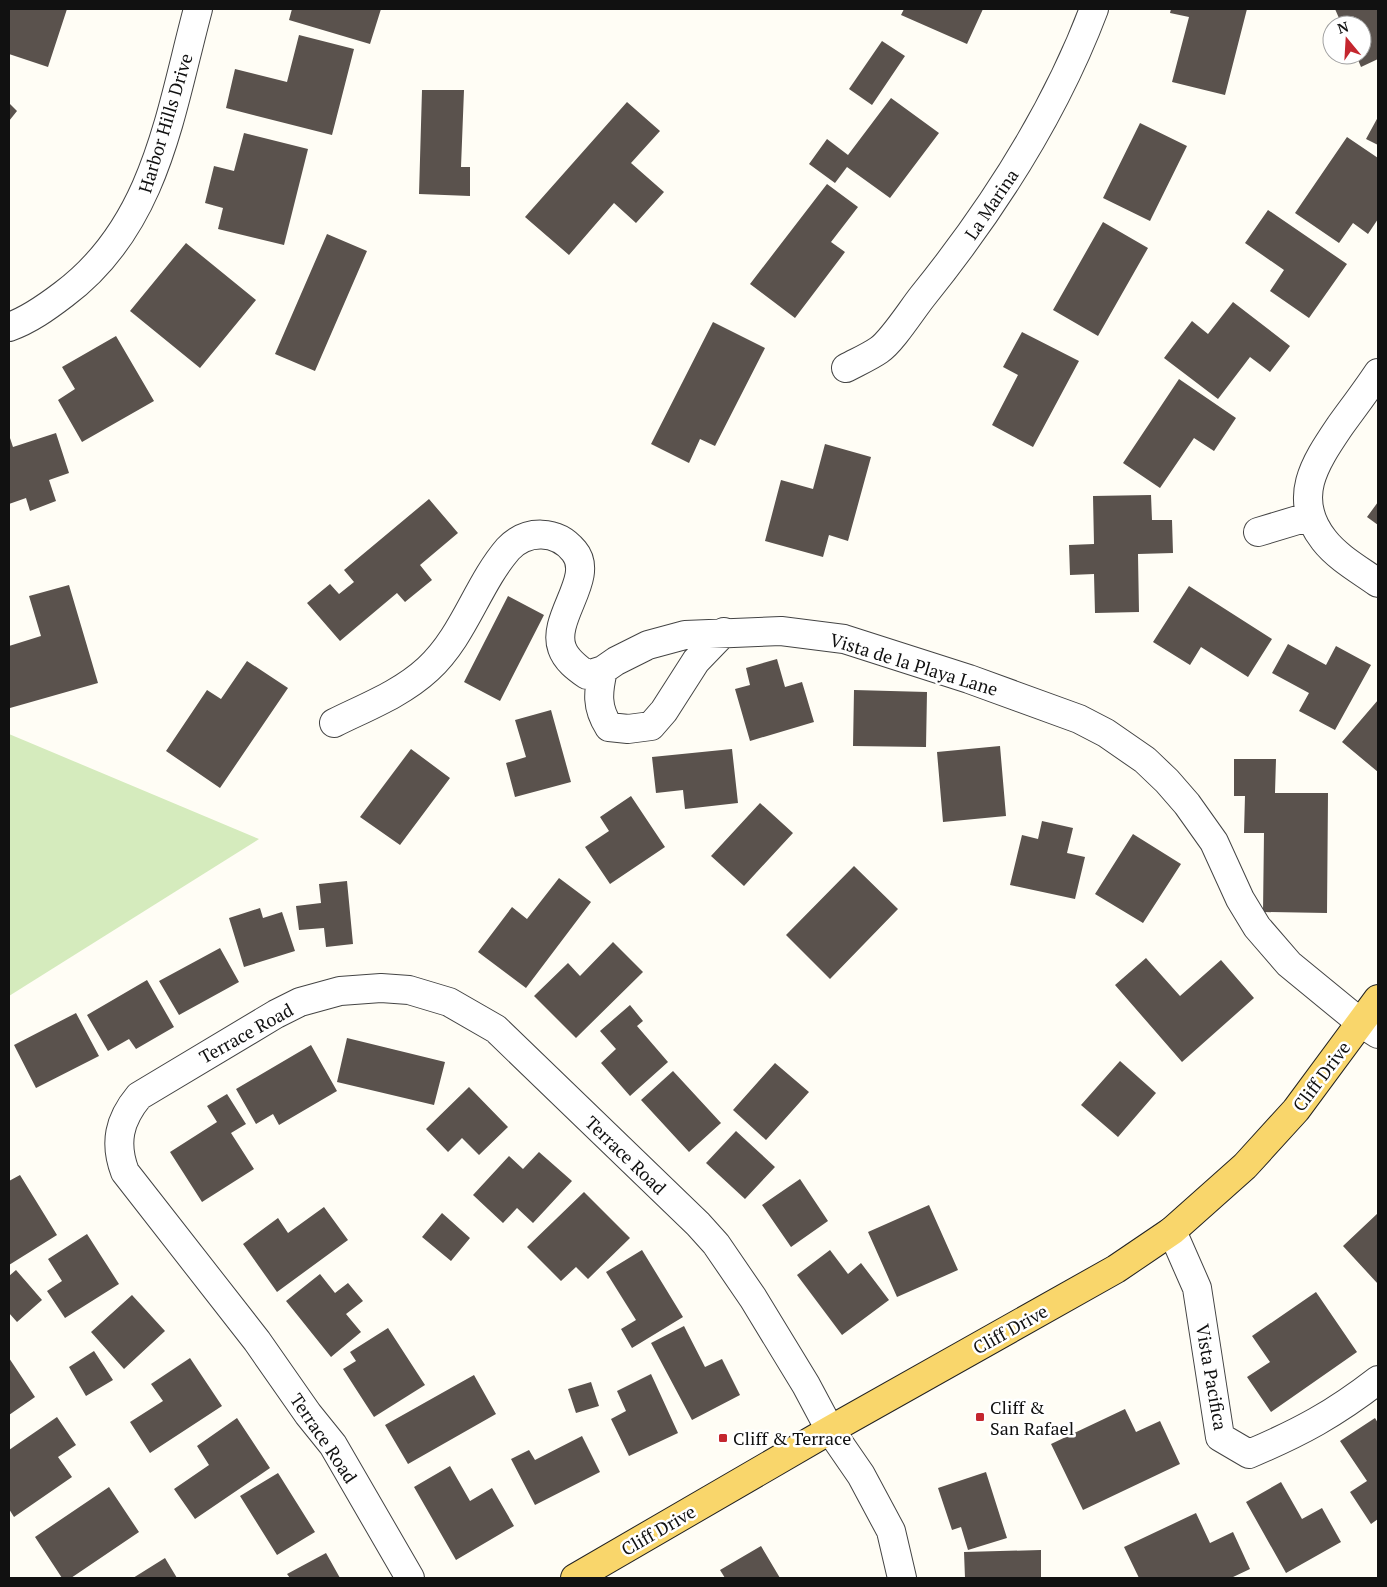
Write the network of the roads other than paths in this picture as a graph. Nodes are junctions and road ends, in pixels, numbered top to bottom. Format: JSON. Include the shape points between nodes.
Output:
{"nodes":[{"id":1,"x":198,"y":9,"type":"edge"},
{"id":2,"x":1094,"y":9,"type":"edge"},
{"id":3,"x":9,"y":327,"type":"edge"},
{"id":4,"x":846,"y":368,"type":"dead end"},
{"id":5,"x":1378,"y":373,"type":"edge"},
{"id":6,"x":1311,"y":516,"type":"junction"},
{"id":7,"x":1258,"y":532,"type":"dead end"},
{"id":8,"x":1378,"y":583,"type":"edge"},
{"id":9,"x":724,"y":632,"type":"junction"},
{"id":10,"x":603,"y":670,"type":"junction"},
{"id":11,"x":334,"y":723,"type":"dead end"},
{"id":12,"x":1378,"y":999,"type":"edge"},
{"id":13,"x":1370,"y":1029,"type":"edge"},
{"id":14,"x":1172,"y":1231,"type":"junction"},
{"id":15,"x":1378,"y":1380,"type":"edge"},
{"id":16,"x":830,"y":1430,"type":"junction"},
{"id":17,"x":410,"y":1578,"type":"edge"},
{"id":18,"x":575,"y":1578,"type":"edge"},
{"id":19,"x":902,"y":1578,"type":"edge"}],
"edges":[{"from":1,"to":3,"type":"street","name":"Harbor Hills Drive","via":[[156,163],[143,198],[125,230],[77,285],[47,307]]},
{"from":2,"to":4,"type":"street","name":"La Marina","via":[[1062,85],[996,199],[959,251],[880,349]]},
{"from":5,"to":6,"type":"street","via":[[1318,458],[1308,486]]},
{"from":6,"to":7,"type":"street"},
{"from":6,"to":8,"type":"street","via":[[1316,530],[1326,542]]},
{"from":9,"to":10,"type":"street","name":"Vista de la Playa Lane","via":[[685,635],[648,645]]},
{"from":9,"to":10,"type":"street","via":[[696,661],[651,726],[609,727],[602,716],[597,694]]},
{"from":9,"to":13,"type":"street","name":"Vista de la Playa Lane","via":[[781,631],[844,639],[978,682],[1080,719],[1106,733],[1145,760],[1187,804],[1214,842],[1240,899],[1257,927],[1289,964]]},
{"from":10,"to":11,"type":"street","via":[[587,675],[572,664],[562,650],[563,621],[581,569],[578,556],[568,543],[555,536],[539,534],[524,538],[509,548],[450,644],[430,668],[406,688]]},
{"from":12,"to":13,"type":"main road","name":"Cliff Drive"},
{"from":13,"to":14,"type":"main road","name":"Cliff Drive","via":[[1245,1166]]},
{"from":14,"to":15,"type":"street","name":"Vista Pacifica","via":[[1197,1288],[1220,1437],[1249,1454],[1342,1408]]},
{"from":14,"to":16,"type":"main road","name":"Cliff Drive","via":[[1116,1270]]},
{"from":16,"to":17,"type":"street","name":"Terrace Road","via":[[753,1298],[716,1244],[496,1029],[449,1002],[409,990],[340,991],[300,1002],[139,1096],[121,1124],[119,1157],[125,1172],[251,1333],[333,1445]]},
{"from":16,"to":18,"type":"main road","name":"Cliff Drive"},
{"from":16,"to":19,"type":"street","name":"Terrace Road","via":[[862,1476],[891,1531]]}]}
